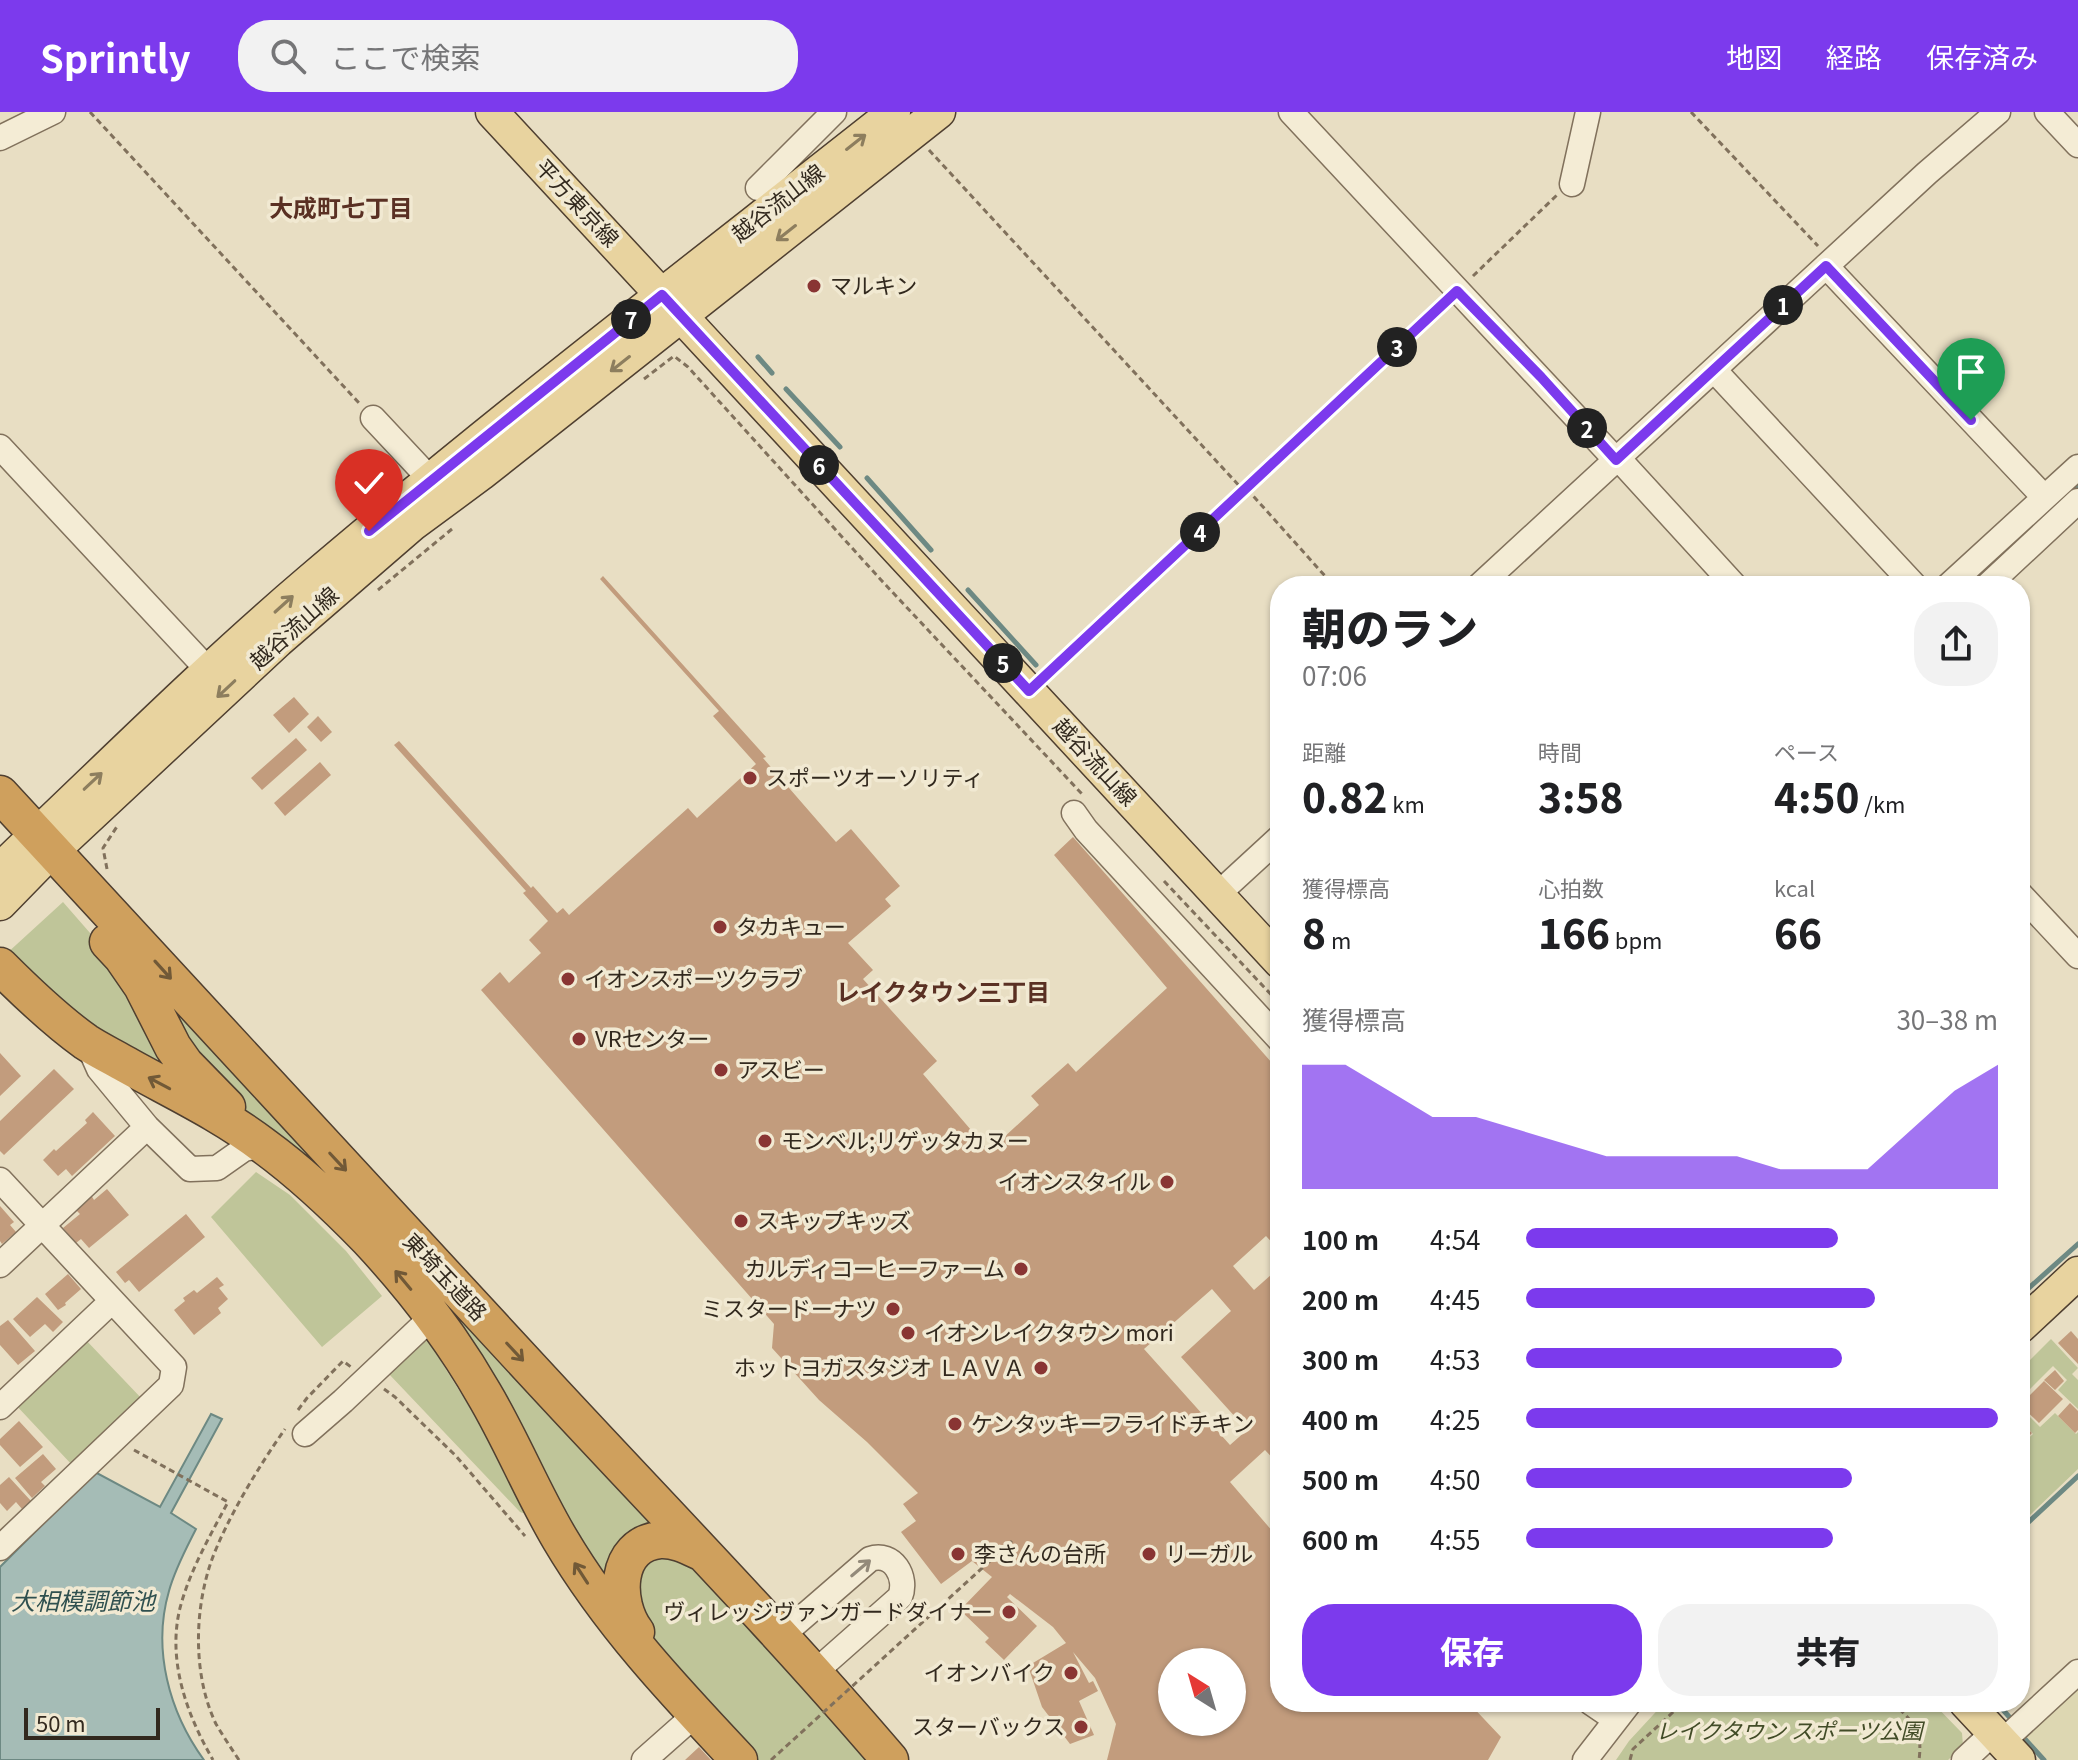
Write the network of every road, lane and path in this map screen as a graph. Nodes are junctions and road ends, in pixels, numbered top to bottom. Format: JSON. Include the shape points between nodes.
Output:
{"nodes":[{"id":1,"x":53,"y":112,"type":"edge"},
{"id":2,"x":90,"y":112,"type":"edge"},
{"id":3,"x":492,"y":112,"type":"edge"},
{"id":4,"x":834,"y":112,"type":"edge"},
{"id":5,"x":939,"y":112,"type":"edge"},
{"id":6,"x":1291,"y":112,"type":"edge"},
{"id":7,"x":1588,"y":112,"type":"edge"},
{"id":8,"x":1691,"y":112,"type":"edge"},
{"id":9,"x":1998,"y":112,"type":"edge"},
{"id":10,"x":2047,"y":112,"type":"edge"},
{"id":11,"x":903,"y":122,"type":"edge"},
{"id":12,"x":0,"y":138,"type":"edge"},
{"id":13,"x":2078,"y":145,"type":"edge"},
{"id":14,"x":1572,"y":184,"type":"joint"},
{"id":15,"x":758,"y":188,"type":"dead end"},
{"id":16,"x":1829,"y":263,"type":"junction"},
{"id":17,"x":1457,"y":291,"type":"junction"},
{"id":18,"x":672,"y":305,"type":"junction"},
{"id":19,"x":1714,"y":370,"type":"junction"},
{"id":20,"x":639,"y":383,"type":"dead end"},
{"id":21,"x":373,"y":418,"type":"joint"},
{"id":22,"x":0,"y":447,"type":"edge"},
{"id":23,"x":1617,"y":459,"type":"junction"},
{"id":24,"x":2078,"y":467,"type":"edge"},
{"id":25,"x":431,"y":480,"type":"junction"},
{"id":26,"x":1246,"y":490,"type":"junction"},
{"id":27,"x":2044,"y":497,"type":"junction"},
{"id":28,"x":2073,"y":515,"type":"edge"},
{"id":29,"x":460,"y":522,"type":"dead end"},
{"id":30,"x":1325,"y":576,"type":"edge"},
{"id":31,"x":1490,"y":576,"type":"edge"},
{"id":32,"x":1726,"y":576,"type":"edge"},
{"id":33,"x":1906,"y":576,"type":"edge"},
{"id":34,"x":1959,"y":576,"type":"edge"},
{"id":35,"x":1999,"y":576,"type":"edge"},
{"id":36,"x":377,"y":591,"type":"dead end"},
{"id":37,"x":209,"y":671,"type":"junction"},
{"id":38,"x":1029,"y":691,"type":"junction"},
{"id":39,"x":0,"y":794,"type":"edge"},
{"id":40,"x":1080,"y":805,"type":"joint"},
{"id":41,"x":118,"y":825,"type":"dead end"},
{"id":42,"x":1270,"y":846,"type":"edge"},
{"id":43,"x":43,"y":849,"type":"junction"},
{"id":44,"x":0,"y":869,"type":"edge"},
{"id":45,"x":108,"y":872,"type":"dead end"},
{"id":46,"x":1161,"y":878,"type":"dead end"},
{"id":47,"x":1218,"y":894,"type":"junction"},
{"id":48,"x":0,"y":904,"type":"edge"},
{"id":49,"x":2030,"y":905,"type":"edge"},
{"id":50,"x":1270,"y":951,"type":"edge"},
{"id":51,"x":2078,"y":956,"type":"edge"},
{"id":52,"x":0,"y":966,"type":"edge"},
{"id":53,"x":1270,"y":993,"type":"edge"},
{"id":54,"x":1270,"y":1029,"type":"edge"},
{"id":55,"x":87,"y":1042,"type":"junction"},
{"id":56,"x":147,"y":1127,"type":"junction"},
{"id":57,"x":264,"y":1145,"type":"junction"},
{"id":58,"x":0,"y":1180,"type":"edge"},
{"id":59,"x":43,"y":1225,"type":"junction"},
{"id":60,"x":0,"y":1265,"type":"edge"},
{"id":61,"x":2078,"y":1273,"type":"edge"},
{"id":62,"x":112,"y":1301,"type":"junction"},
{"id":63,"x":433,"y":1316,"type":"junction"},
{"id":64,"x":2030,"y":1318,"type":"edge"},
{"id":65,"x":367,"y":1378,"type":"junction"},
{"id":66,"x":0,"y":1407,"type":"edge"},
{"id":67,"x":298,"y":1410,"type":"dead end"},
{"id":68,"x":297,"y":1427,"type":"joint"},
{"id":69,"x":114,"y":1438,"type":"junction"},
{"id":70,"x":5,"y":1534,"type":"edge"},
{"id":71,"x":560,"y":1539,"type":"junction"},
{"id":72,"x":1012,"y":1541,"type":"dead end"},
{"id":73,"x":703,"y":1553,"type":"junction"},
{"id":74,"x":780,"y":1637,"type":"junction"},
{"id":75,"x":822,"y":1666,"type":"junction"},
{"id":76,"x":2078,"y":1672,"type":"edge"},
{"id":77,"x":689,"y":1707,"type":"junction"},
{"id":78,"x":861,"y":1709,"type":"junction"},
{"id":79,"x":1621,"y":1712,"type":"edge"},
{"id":80,"x":1673,"y":1712,"type":"edge"},
{"id":81,"x":1902,"y":1712,"type":"edge"},
{"id":82,"x":1974,"y":1712,"type":"edge"},
{"id":83,"x":2005,"y":1745,"type":"edge"},
{"id":84,"x":213,"y":1760,"type":"edge"},
{"id":85,"x":239,"y":1760,"type":"edge"},
{"id":86,"x":644,"y":1760,"type":"edge"},
{"id":87,"x":739,"y":1760,"type":"edge"},
{"id":88,"x":771,"y":1760,"type":"edge"},
{"id":89,"x":878,"y":1760,"type":"edge"},
{"id":90,"x":890,"y":1760,"type":"edge"},
{"id":91,"x":1585,"y":1760,"type":"edge"},
{"id":92,"x":1630,"y":1760,"type":"edge"},
{"id":93,"x":1919,"y":1760,"type":"edge"},
{"id":94,"x":1964,"y":1760,"type":"edge"}],
"edges":[{"from":1,"to":12,"type":"street"},
{"from":2,"to":21,"type":"path"},
{"from":3,"to":18,"type":"main road","name":"平方東京線"},
{"from":4,"to":15,"type":"street"},
{"from":5,"to":11,"type":"main road","name":"越谷流山線"},
{"from":6,"to":17,"type":"street"},
{"from":7,"to":14,"type":"street"},
{"from":8,"to":16,"type":"path"},
{"from":9,"to":16,"type":"street"},
{"from":10,"to":13,"type":"street"},
{"from":11,"to":18,"type":"main road","name":"越谷流山線"},
{"from":11,"to":26,"type":"path"},
{"from":14,"to":17,"type":"path"},
{"from":16,"to":19,"type":"street"},
{"from":16,"to":27,"type":"street"},
{"from":17,"to":23,"type":"street"},
{"from":17,"to":26,"type":"path"},
{"from":18,"to":25,"type":"main road","name":"越谷流山線"},
{"from":18,"to":38,"type":"main road","name":"越谷流山線"},
{"from":18,"to":43,"type":"main road","name":"越谷流山線","one_way":true,"via":[[481,474],[352,576]]},
{"from":19,"to":23,"type":"street"},
{"from":19,"to":33,"type":"street"},
{"from":20,"to":40,"type":"path","via":[[674,356],[688,367]]},
{"from":21,"to":25,"type":"street"},
{"from":22,"to":37,"type":"street"},
{"from":23,"to":31,"type":"street"},
{"from":23,"to":32,"type":"street"},
{"from":24,"to":27,"type":"street"},
{"from":37,"to":25,"type":"main road","name":"越谷流山線","one_way":true},
{"from":26,"to":30,"type":"path"},
{"from":26,"to":38,"type":"path"},
{"from":27,"to":34,"type":"street"},
{"from":28,"to":35,"type":"street"},
{"from":29,"to":36,"type":"path"},
{"from":43,"to":37,"type":"main road","name":"越谷流山線","one_way":true},
{"from":38,"to":47,"type":"main road","name":"越谷流山線"},
{"from":39,"to":43,"type":"highway","name":"東埼玉道路"},
{"from":40,"to":54,"type":"street","via":[[1086,830]]},
{"from":41,"to":45,"type":"path","via":[[103,848]]},
{"from":42,"to":47,"type":"street"},
{"from":43,"to":44,"type":"main road","name":"越谷流山線"},
{"from":43,"to":48,"type":"main road","name":"越谷流山線"},
{"from":43,"to":57,"type":"highway","via":[[142,986],[185,1064]]},
{"from":43,"to":73,"type":"highway","name":"東埼玉道路","one_way":true},
{"from":46,"to":53,"type":"path"},
{"from":47,"to":50,"type":"main road","name":"越谷流山線"},
{"from":49,"to":51,"type":"street"},
{"from":52,"to":55,"type":"highway","name":"東埼玉道路"},
{"from":55,"to":56,"type":"street","via":[[99,1069]]},
{"from":57,"to":55,"type":"highway","name":"東埼玉道路","one_way":true},
{"from":56,"to":57,"type":"street","via":[[190,1169],[217,1168],[244,1149]]},
{"from":56,"to":59,"type":"street"},
{"from":63,"to":57,"type":"highway","name":"東埼玉道路","one_way":true,"via":[[369,1240]]},
{"from":58,"to":59,"type":"street"},
{"from":59,"to":60,"type":"street"},
{"from":59,"to":62,"type":"street"},
{"from":61,"to":64,"type":"main road"},
{"from":62,"to":66,"type":"street"},
{"from":62,"to":69,"type":"street","via":[[174,1367],[171,1385]]},
{"from":63,"to":65,"type":"street"},
{"from":63,"to":71,"type":"highway","name":"東埼玉道路","via":[[485,1396]]},
{"from":65,"to":67,"type":"path","via":[[343,1361]]},
{"from":65,"to":68,"type":"street"},
{"from":65,"to":71,"type":"path","via":[[395,1397],[456,1456],[530,1541]]},
{"from":68,"to":85,"type":"path","via":[[238,1506],[205,1581],[199,1639],[203,1683],[216,1723]]},
{"from":69,"to":70,"type":"street"},
{"from":69,"to":84,"type":"path","via":[[228,1502],[189,1582],[176,1640],[186,1700]]},
{"from":77,"to":71,"type":"highway","name":"東埼玉道路","one_way":true,"via":[[617,1624]]},
{"from":72,"to":88,"type":"path","bridge":true},
{"from":73,"to":74,"type":"highway","name":"東埼玉道路"},
{"from":73,"to":77,"type":"highway","via":[[674,1541],[649,1543],[632,1554],[621,1586],[624,1612]]},
{"from":74,"to":75,"type":"highway","name":"東埼玉道路"},
{"from":74,"to":75,"type":"street","one_way":true,"via":[[870,1559],[883,1557],[892,1563],[903,1579],[900,1597]]},
{"from":75,"to":78,"type":"highway","name":"東埼玉道路"},
{"from":75,"to":78,"type":"path"},
{"from":76,"to":83,"type":"street"},
{"from":77,"to":86,"type":"street"},
{"from":77,"to":87,"type":"highway","name":"東埼玉道路"},
{"from":78,"to":89,"type":"highway","via":[[866,1741]]},
{"from":78,"to":90,"type":"highway","name":"東埼玉道路"},
{"from":79,"to":91,"type":"street"},
{"from":80,"to":92,"type":"path","via":[[1633,1749]]},
{"from":81,"to":93,"type":"path","via":[[1921,1740]]},
{"from":82,"to":83,"type":"main road"},
{"from":83,"to":94,"type":"street"}]}
